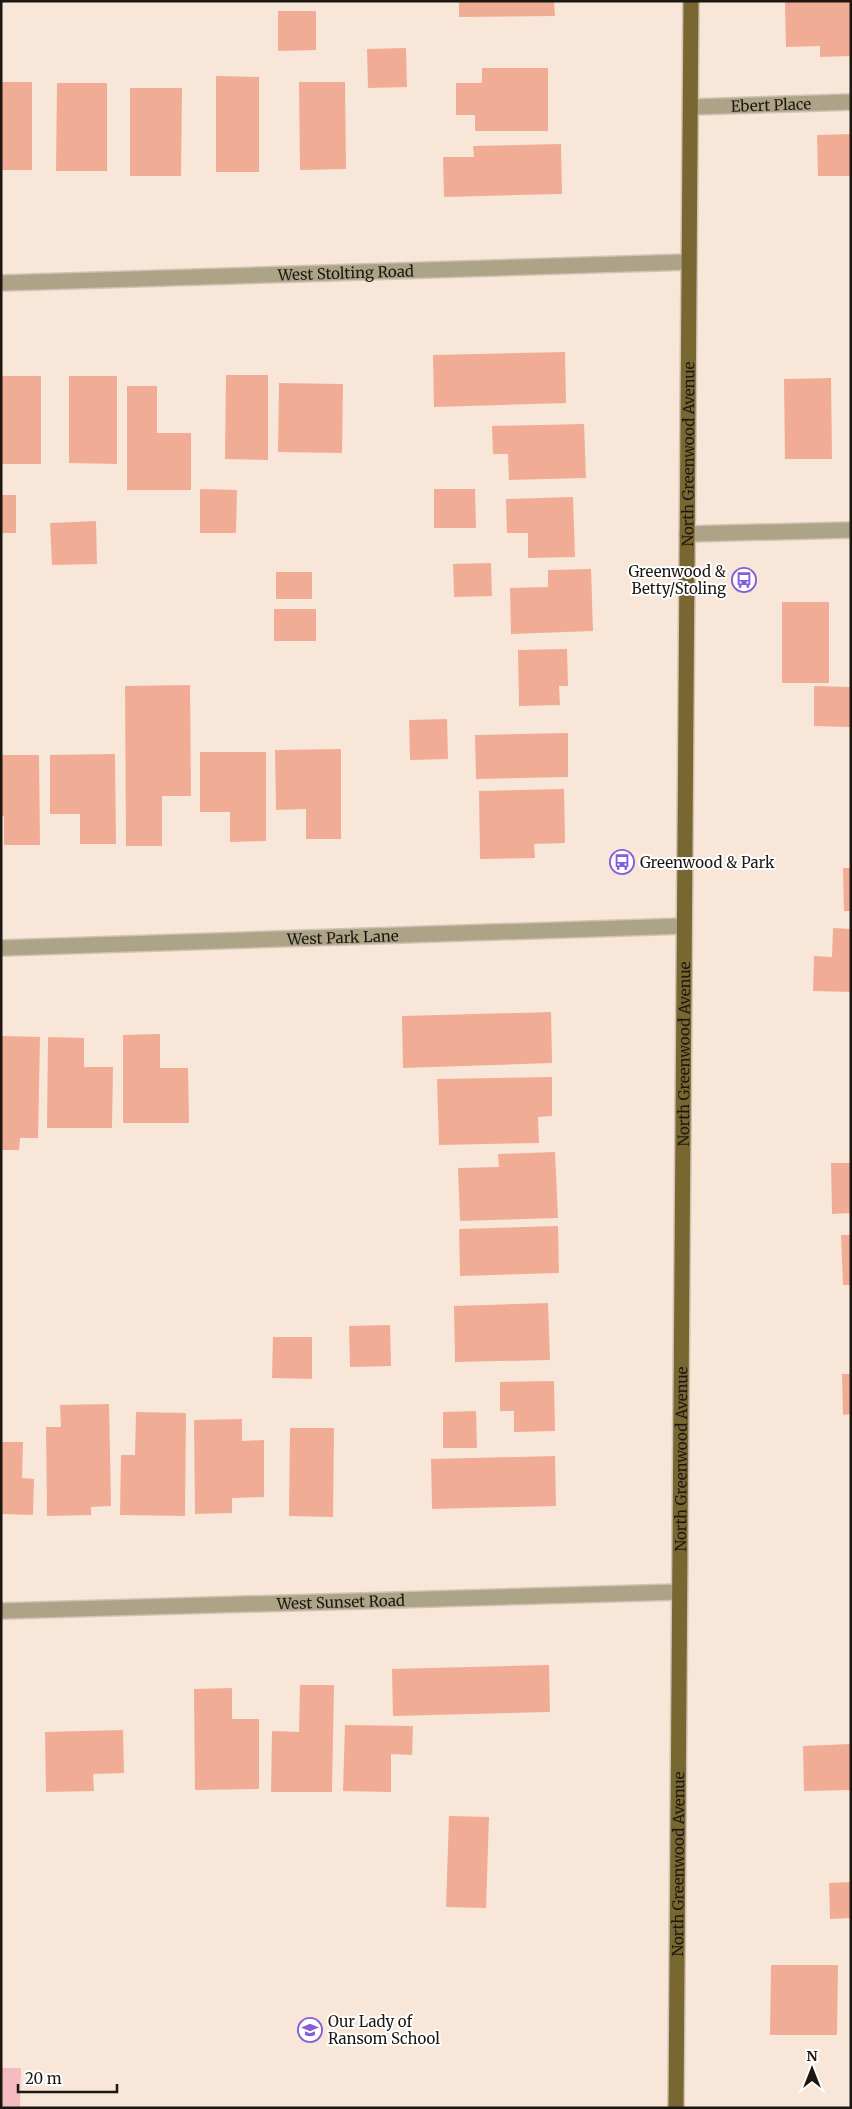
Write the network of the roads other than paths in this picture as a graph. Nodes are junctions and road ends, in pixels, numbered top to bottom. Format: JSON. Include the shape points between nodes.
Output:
{"nodes":[{"id":1,"x":691,"y":1,"type":"edge"},
{"id":2,"x":851,"y":102,"type":"edge"},
{"id":3,"x":690,"y":106,"type":"junction"},
{"id":4,"x":689,"y":262,"type":"junction"},
{"id":5,"x":1,"y":283,"type":"edge"},
{"id":6,"x":851,"y":530,"type":"edge"},
{"id":7,"x":687,"y":534,"type":"junction"},
{"id":8,"x":684,"y":926,"type":"junction"},
{"id":9,"x":1,"y":948,"type":"edge"},
{"id":10,"x":680,"y":1592,"type":"junction"},
{"id":11,"x":1,"y":1611,"type":"edge"},
{"id":12,"x":676,"y":2108,"type":"edge"}],
"edges":[{"from":1,"to":3,"type":"main road","name":"North Greenwood Avenue"},
{"from":2,"to":3,"type":"street","name":"Ebert Place"},
{"from":3,"to":4,"type":"main road","name":"North Greenwood Avenue"},
{"from":4,"to":5,"type":"street","name":"West Stolting Road"},
{"from":4,"to":7,"type":"main road","name":"North Greenwood Avenue"},
{"from":6,"to":7,"type":"street"},
{"from":7,"to":8,"type":"main road","name":"North Greenwood Avenue"},
{"from":8,"to":9,"type":"street","name":"West Park Lane"},
{"from":8,"to":10,"type":"main road","name":"North Greenwood Avenue"},
{"from":10,"to":11,"type":"street","name":"West Sunset Road"},
{"from":10,"to":12,"type":"main road","name":"North Greenwood Avenue"}]}
